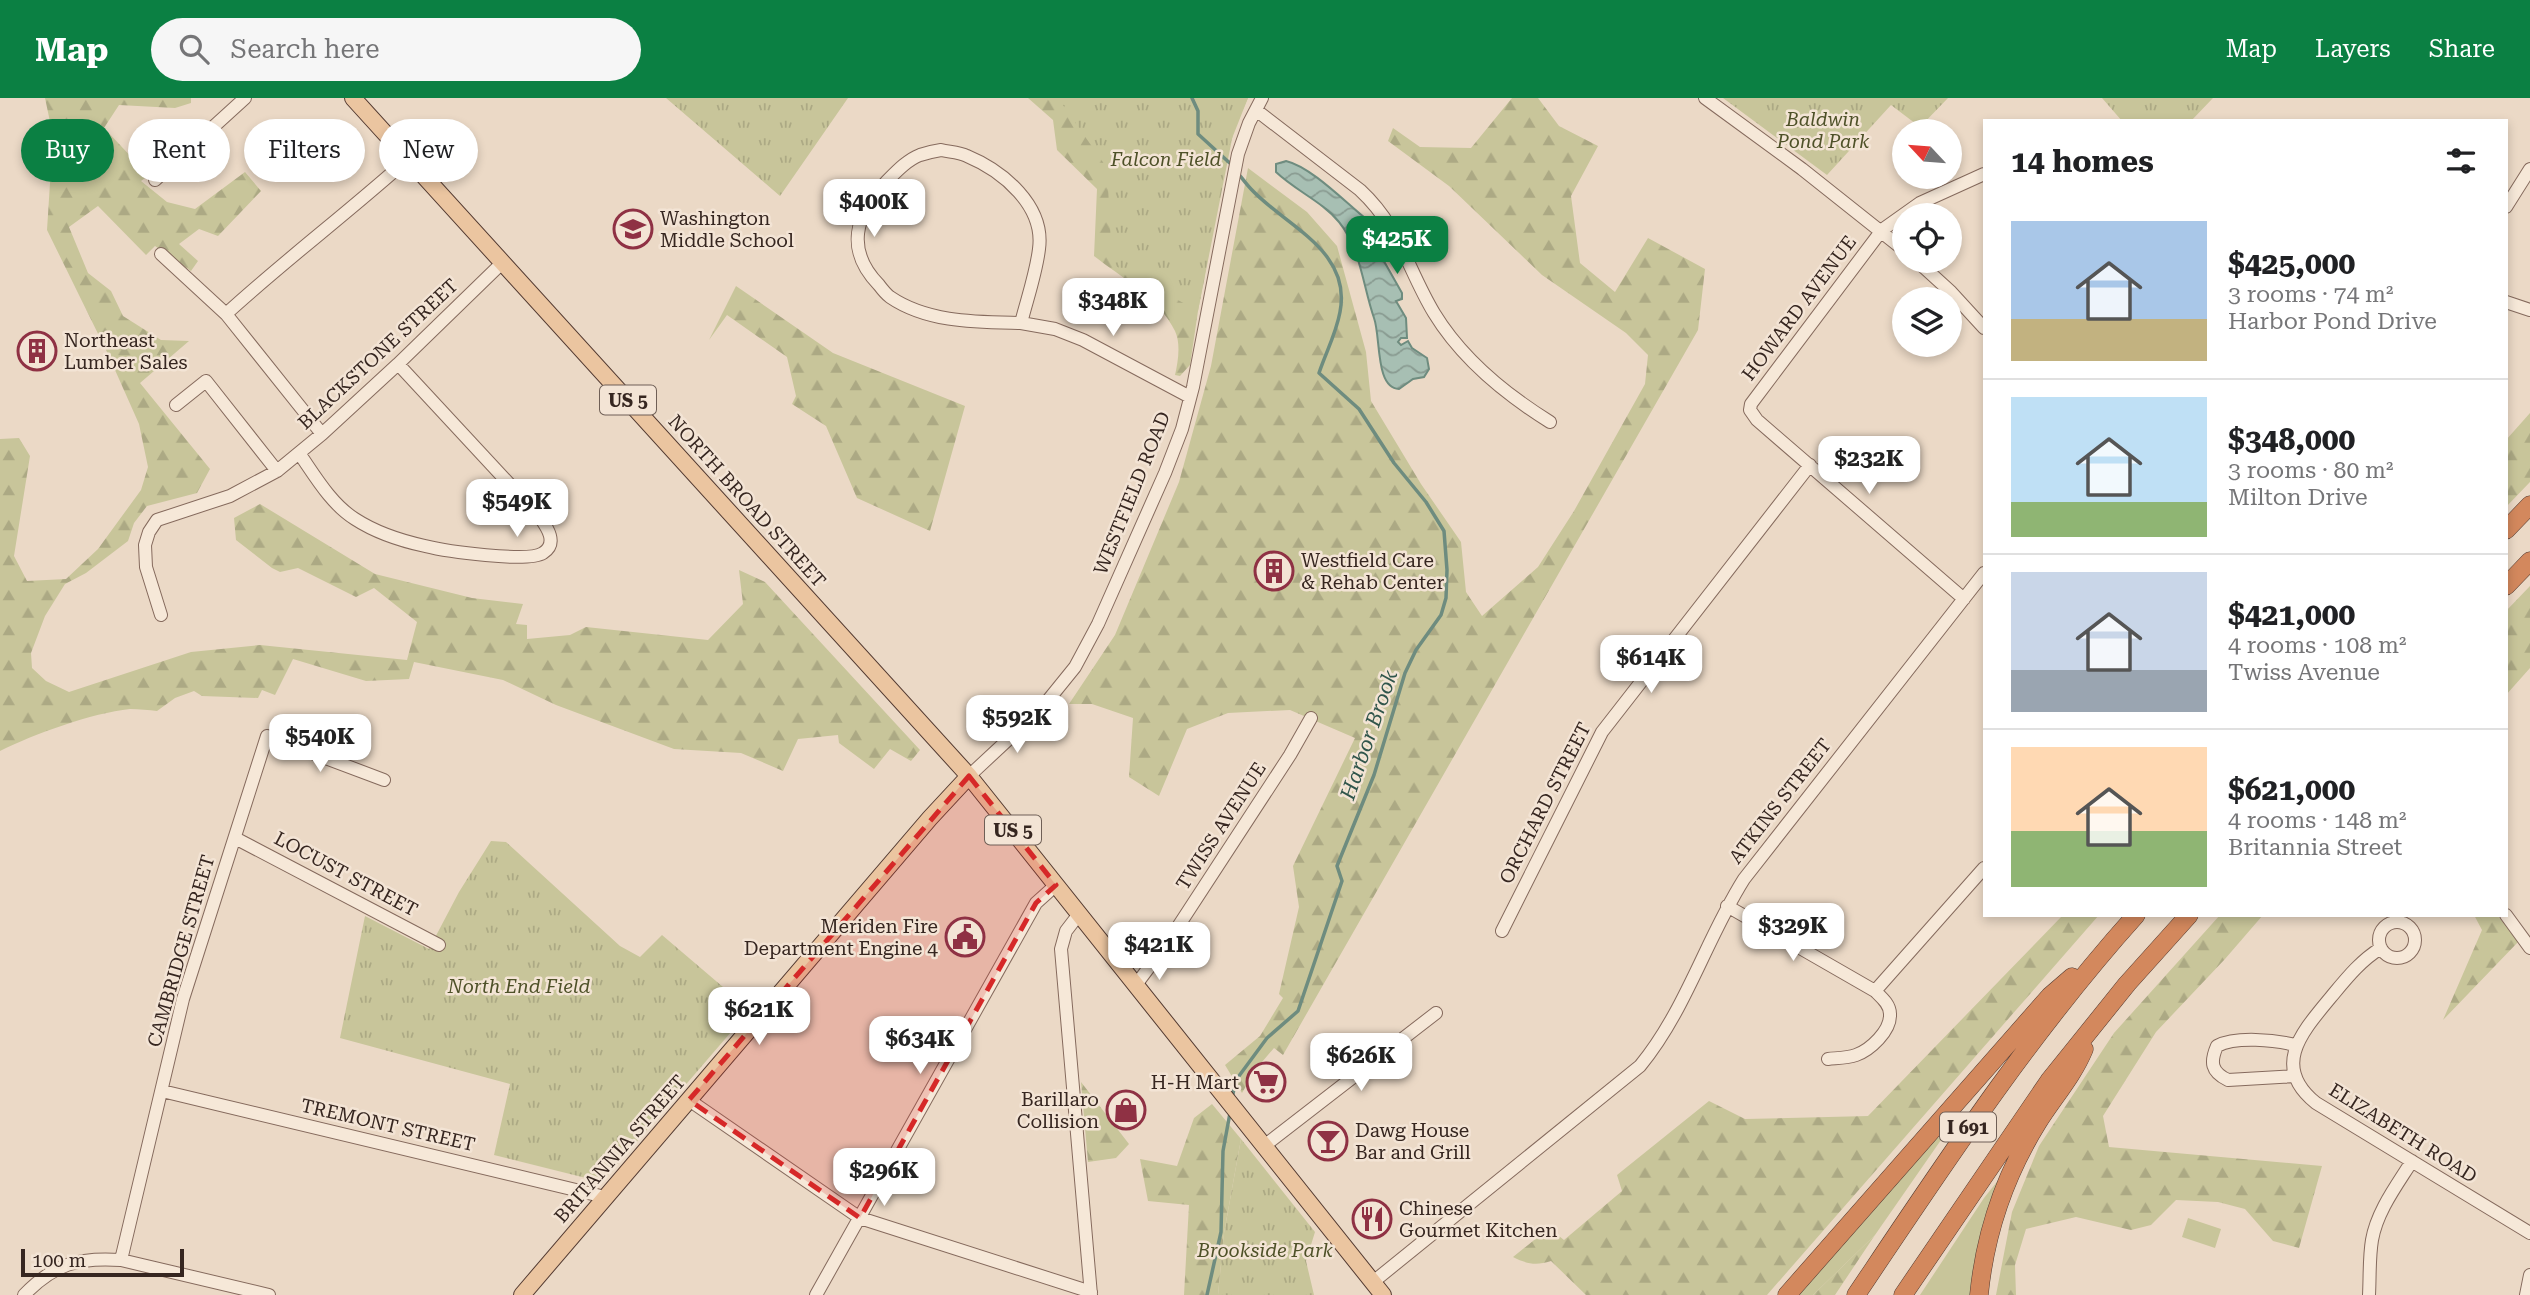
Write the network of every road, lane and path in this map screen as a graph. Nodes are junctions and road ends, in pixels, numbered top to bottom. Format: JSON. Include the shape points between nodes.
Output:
{"nodes":[{"id":1,"x":245,"y":98,"type":"edge"},
{"id":2,"x":353,"y":98,"type":"edge"},
{"id":3,"x":1705,"y":98,"type":"edge"},
{"id":4,"x":1259,"y":104,"type":"edge"},
{"id":5,"x":222,"y":119,"type":"edge"},
{"id":6,"x":379,"y":126,"type":"edge"},
{"id":7,"x":2530,"y":169,"type":"edge"},
{"id":8,"x":1983,"y":174,"type":"edge"},
{"id":9,"x":382,"y":182,"type":"edge"},
{"id":10,"x":430,"y":182,"type":"edge"},
{"id":11,"x":2508,"y":204,"type":"edge"},
{"id":12,"x":1882,"y":230,"type":"junction"},
{"id":13,"x":1892,"y":239,"type":"edge"},
{"id":14,"x":161,"y":254,"type":"dead end"},
{"id":15,"x":502,"y":263,"type":"junction"},
{"id":16,"x":1930,"y":273,"type":"edge"},
{"id":17,"x":2508,"y":303,"type":"edge"},
{"id":18,"x":2530,"y":310,"type":"edge"},
{"id":19,"x":226,"y":314,"type":"junction"},
{"id":20,"x":1021,"y":324,"type":"junction"},
{"id":21,"x":1983,"y":327,"type":"edge"},
{"id":22,"x":398,"y":363,"type":"junction"},
{"id":23,"x":1190,"y":397,"type":"junction"},
{"id":24,"x":176,"y":405,"type":"dead end"},
{"id":25,"x":1550,"y":422,"type":"dead end"},
{"id":26,"x":322,"y":434,"type":"junction"},
{"id":27,"x":299,"y":453,"type":"junction"},
{"id":28,"x":1810,"y":465,"type":"junction"},
{"id":29,"x":277,"y":471,"type":"junction"},
{"id":30,"x":2530,"y":505,"type":"edge"},
{"id":31,"x":2508,"y":528,"type":"edge"},
{"id":32,"x":2530,"y":561,"type":"edge"},
{"id":33,"x":1983,"y":574,"type":"edge"},
{"id":34,"x":2508,"y":584,"type":"edge"},
{"id":35,"x":1964,"y":599,"type":"junction"},
{"id":36,"x":161,"y":615,"type":"dead end"},
{"id":37,"x":1311,"y":718,"type":"dead end"},
{"id":38,"x":969,"y":776,"type":"junction"},
{"id":39,"x":384,"y":780,"type":"dead end"},
{"id":40,"x":235,"y":838,"type":"junction"},
{"id":41,"x":1983,"y":868,"type":"edge"},
{"id":42,"x":1056,"y":885,"type":"junction"},
{"id":43,"x":1727,"y":906,"type":"junction"},
{"id":44,"x":1079,"y":914,"type":"junction"},
{"id":45,"x":2134,"y":917,"type":"edge"},
{"id":46,"x":2187,"y":917,"type":"edge"},
{"id":47,"x":2507,"y":917,"type":"edge"},
{"id":48,"x":1502,"y":931,"type":"dead end"},
{"id":49,"x":439,"y":945,"type":"dead end"},
{"id":50,"x":2381,"y":948,"type":"dead end"},
{"id":51,"x":2530,"y":948,"type":"edge"},
{"id":52,"x":2091,"y":967,"type":"junction"},
{"id":53,"x":1135,"y":986,"type":"junction"},
{"id":54,"x":1875,"y":991,"type":"junction"},
{"id":55,"x":1436,"y":1013,"type":"dead end"},
{"id":56,"x":2092,"y":1026,"type":"junction"},
{"id":57,"x":2295,"y":1045,"type":"junction"},
{"id":58,"x":1828,"y":1059,"type":"dead end"},
{"id":59,"x":2295,"y":1076,"type":"junction"},
{"id":60,"x":162,"y":1091,"type":"junction"},
{"id":61,"x":690,"y":1100,"type":"junction"},
{"id":62,"x":1264,"y":1146,"type":"junction"},
{"id":63,"x":2412,"y":1161,"type":"junction"},
{"id":64,"x":606,"y":1196,"type":"junction"},
{"id":65,"x":860,"y":1218,"type":"junction"},
{"id":66,"x":2530,"y":1233,"type":"edge"},
{"id":67,"x":121,"y":1260,"type":"junction"},
{"id":68,"x":2530,"y":1275,"type":"edge"},
{"id":69,"x":1378,"y":1289,"type":"edge"},
{"id":70,"x":1091,"y":1294,"type":"edge"},
{"id":71,"x":24,"y":1295,"type":"edge"},
{"id":72,"x":269,"y":1295,"type":"edge"},
{"id":73,"x":522,"y":1295,"type":"edge"},
{"id":74,"x":816,"y":1295,"type":"edge"},
{"id":75,"x":1787,"y":1295,"type":"edge"},
{"id":76,"x":1856,"y":1295,"type":"edge"},
{"id":77,"x":1903,"y":1295,"type":"edge"},
{"id":78,"x":1979,"y":1295,"type":"edge"},
{"id":79,"x":2369,"y":1295,"type":"edge"},
{"id":80,"x":2526,"y":1295,"type":"edge"}],
"edges":[{"from":1,"to":5,"type":"street"},
{"from":2,"to":6,"type":"main road","name":"NORTH BROAD STREET","number":"US 5"},
{"from":3,"to":12,"type":"street"},
{"from":4,"to":23,"type":"street","name":"WESTFIELD ROAD","via":[[1238,154]]},
{"from":4,"to":25,"type":"street","via":[[1375,204],[1389,222],[1433,312],[1458,346],[1505,391]]},
{"from":7,"to":11,"type":"street"},
{"from":8,"to":12,"type":"street","name":"HOWARD AVENUE","via":[[1920,203]]},
{"from":9,"to":19,"type":"street"},
{"from":10,"to":15,"type":"main road","name":"NORTH BROAD STREET","number":"US 5"},
{"from":12,"to":13,"type":"street"},
{"from":12,"to":28,"type":"street","name":"HOWARD AVENUE","via":[[1754,398],[1751,410],[1757,419]]},
{"from":14,"to":19,"type":"street"},
{"from":15,"to":22,"type":"street","name":"BLACKSTONE STREET"},
{"from":15,"to":38,"type":"main road","name":"NORTH BROAD STREET","number":"US 5"},
{"from":16,"to":21,"type":"street"},
{"from":17,"to":18,"type":"street"},
{"from":19,"to":26,"type":"street"},
{"from":20,"to":20,"type":"street","via":[[958,321],[924,312],[890,297],[865,271],[857,246],[860,219],[897,170],[918,156],[941,150],[965,155],[1010,183],[1027,203],[1039,225],[1040,248]]},
{"from":20,"to":23,"type":"street","via":[[1055,329],[1083,340]]},
{"from":22,"to":26,"type":"street","name":"BLACKSTONE STREET"},
{"from":22,"to":27,"type":"street","via":[[550,530],[544,553],[500,556],[451,551],[373,528],[338,506]]},
{"from":23,"to":38,"type":"street","name":"WESTFIELD ROAD","via":[[1170,462],[1080,659],[1041,709]]},
{"from":24,"to":29,"type":"street","via":[[206,381]]},
{"from":26,"to":27,"type":"street","name":"BLACKSTONE STREET"},
{"from":27,"to":29,"type":"street","name":"BLACKSTONE STREET"},
{"from":28,"to":35,"type":"street"},
{"from":28,"to":48,"type":"street","name":"ORCHARD STREET","via":[[1602,732]]},
{"from":29,"to":36,"type":"street","name":"BLACKSTONE STREET","via":[[230,496],[157,520],[145,545],[146,567]]},
{"from":30,"to":31,"type":"highway"},
{"from":32,"to":34,"type":"highway"},
{"from":33,"to":35,"type":"street","name":"ATKINS STREET"},
{"from":35,"to":43,"type":"street","name":"ATKINS STREET","via":[[1762,854]]},
{"from":37,"to":53,"type":"street","name":"TWISS AVENUE"},
{"from":38,"to":42,"type":"main road","number":"US 5"},
{"from":38,"to":61,"type":"main road","name":"BRITANNIA STREET"},
{"from":39,"to":40,"type":"street","name":"CAMBRIDGE STREET","via":[[267,736]]},
{"from":40,"to":49,"type":"street","name":"LOCUST STREET"},
{"from":40,"to":60,"type":"street","name":"CAMBRIDGE STREET","via":[[183,999]]},
{"from":41,"to":54,"type":"street"},
{"from":42,"to":44,"type":"main road","number":"US 5"},
{"from":42,"to":65,"type":"street","via":[[1036,903]]},
{"from":43,"to":54,"type":"street"},
{"from":43,"to":69,"type":"street","name":"ATKINS STREET","via":[[1679,1008],[1640,1066]]},
{"from":44,"to":53,"type":"main road","number":"US 5"},
{"from":44,"to":70,"type":"street","via":[[1066,930],[1061,949]]},
{"from":45,"to":52,"type":"highway","number":"I 691"},
{"from":46,"to":56,"type":"highway","number":"I 691"},
{"from":47,"to":51,"type":"street"},
{"from":50,"to":57,"type":"street","via":[[2358,965]]},
{"from":52,"to":75,"type":"highway","via":[[2050,996]]},
{"from":52,"to":76,"type":"highway","number":"I 691","via":[[1995,1090]]},
{"from":53,"to":62,"type":"main road","number":"US 5"},
{"from":54,"to":58,"type":"street","via":[[1890,1014],[1878,1040],[1857,1054]]},
{"from":55,"to":62,"type":"street"},
{"from":56,"to":77,"type":"highway","number":"I 691","via":[[2031,1105]]},
{"from":56,"to":78,"type":"highway","via":[[2079,1061],[2038,1121],[2009,1178],[1993,1223]]},
{"from":57,"to":59,"type":"street"},
{"from":57,"to":59,"type":"street","via":[[2225,1041],[2217,1046],[2212,1067],[2228,1080]]},
{"from":59,"to":63,"type":"street","name":"ELIZABETH ROAD","via":[[2316,1103]]},
{"from":60,"to":64,"type":"street","name":"TREMONT STREET"},
{"from":60,"to":67,"type":"street","name":"CAMBRIDGE STREET"},
{"from":61,"to":64,"type":"main road","name":"BRITANNIA STREET"},
{"from":61,"to":65,"type":"street"},
{"from":62,"to":69,"type":"main road","number":"US 5"},
{"from":63,"to":66,"type":"street","name":"ELIZABETH ROAD"},
{"from":63,"to":79,"type":"street","via":[[2377,1223]]},
{"from":64,"to":73,"type":"main road","name":"BRITANNIA STREET"},
{"from":65,"to":70,"type":"street"},
{"from":65,"to":74,"type":"street"},
{"from":67,"to":71,"type":"street","via":[[65,1264]]},
{"from":67,"to":72,"type":"street"},
{"from":68,"to":80,"type":"street"}]}
